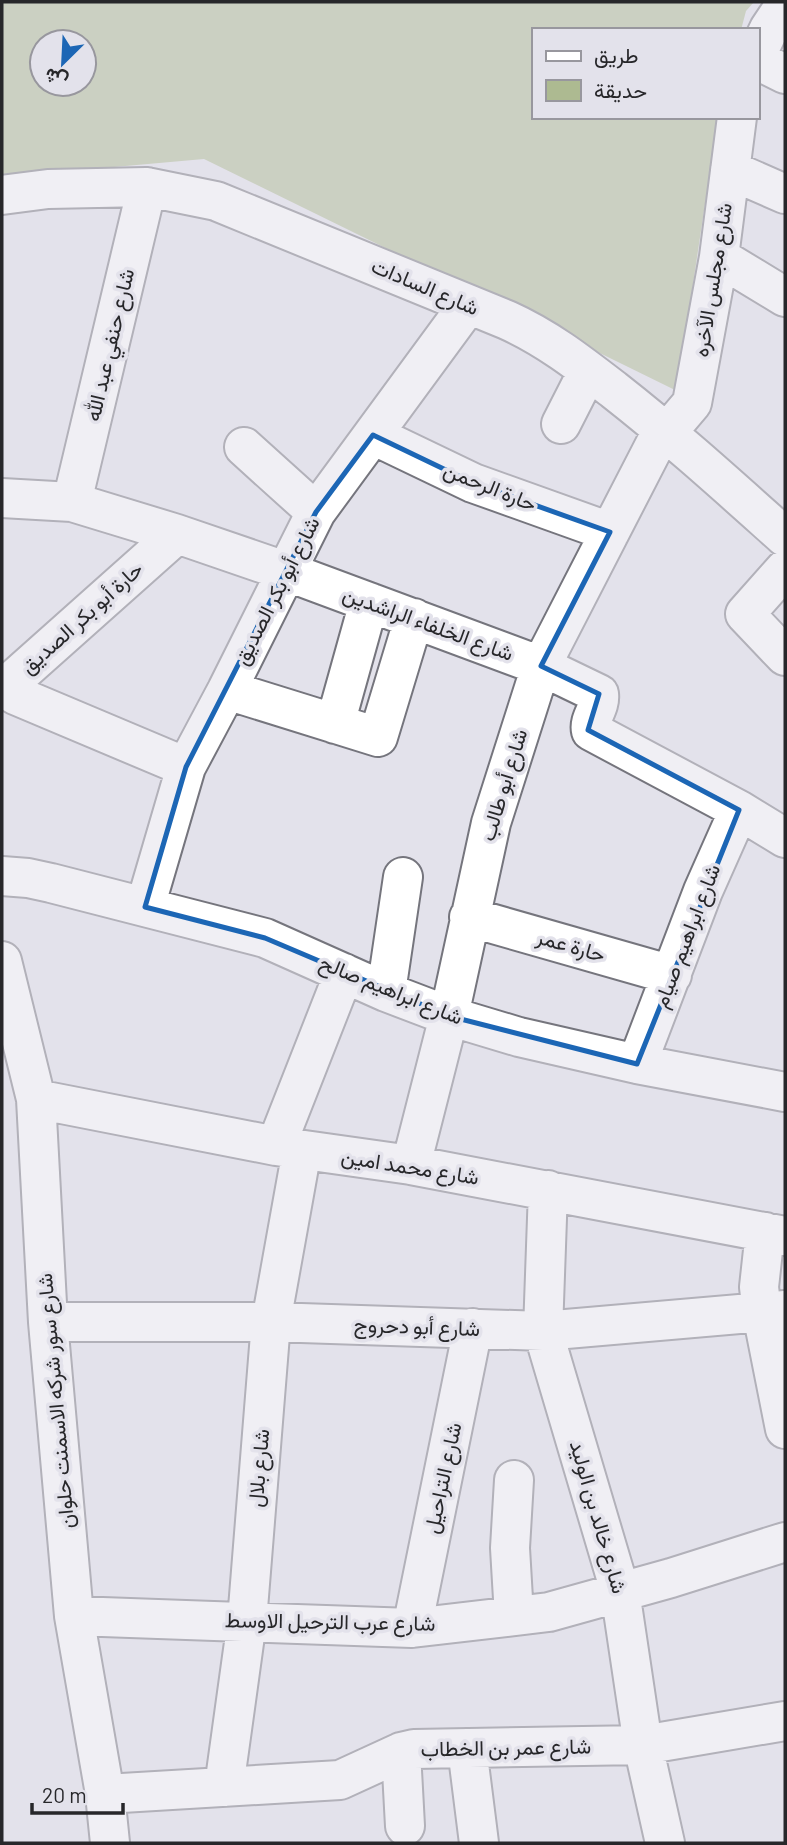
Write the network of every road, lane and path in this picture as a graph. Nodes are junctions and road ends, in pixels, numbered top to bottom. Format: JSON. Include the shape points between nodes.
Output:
{"nodes":[{"id":1,"x":785,"y":5,"type":"edge"},
{"id":2,"x":759,"y":50,"type":"edge"},
{"id":3,"x":759,"y":61,"type":"edge"},
{"id":4,"x":785,"y":75,"type":"edge"},
{"id":5,"x":737,"y":119,"type":"edge"},
{"id":6,"x":730,"y":170,"type":"junction"},
{"id":7,"x":147,"y":187,"type":"junction"},
{"id":8,"x":785,"y":194,"type":"edge"},
{"id":9,"x":2,"y":195,"type":"edge"},
{"id":10,"x":719,"y":257,"type":"junction"},
{"id":11,"x":785,"y":297,"type":"edge"},
{"id":12,"x":468,"y":305,"type":"junction"},
{"id":13,"x":588,"y":370,"type":"junction"},
{"id":14,"x":561,"y":424,"type":"dead end"},
{"id":15,"x":663,"y":429,"type":"junction"},
{"id":16,"x":373,"y":435,"type":"junction"},
{"id":17,"x":244,"y":447,"type":"dead end"},
{"id":18,"x":2,"y":498,"type":"edge"},
{"id":19,"x":72,"y":502,"type":"junction"},
{"id":20,"x":316,"y":512,"type":"junction"},
{"id":21,"x":610,"y":532,"type":"junction"},
{"id":22,"x":177,"y":534,"type":"junction"},
{"id":23,"x":785,"y":537,"type":"edge"},
{"id":24,"x":785,"y":569,"type":"edge"},
{"id":25,"x":288,"y":572,"type":"junction"},
{"id":26,"x":369,"y":602,"type":"junction"},
{"id":27,"x":414,"y":618,"type":"junction"},
{"id":28,"x":782,"y":647,"type":"edge"},
{"id":29,"x":541,"y":666,"type":"junction"},
{"id":30,"x":227,"y":690,"type":"junction"},
{"id":31,"x":335,"y":724,"type":"junction"},
{"id":32,"x":186,"y":767,"type":"junction"},
{"id":33,"x":739,"y":810,"type":"junction"},
{"id":34,"x":785,"y":838,"type":"edge"},
{"id":35,"x":2,"y":876,"type":"edge"},
{"id":36,"x":404,"y":877,"type":"dead end"},
{"id":37,"x":145,"y":907,"type":"junction"},
{"id":38,"x":469,"y":917,"type":"junction"},
{"id":39,"x":2,"y":961,"type":"edge"},
{"id":40,"x":344,"y":973,"type":"junction"},
{"id":41,"x":672,"y":975,"type":"junction"},
{"id":42,"x":386,"y":992,"type":"junction"},
{"id":43,"x":449,"y":1016,"type":"junction"},
{"id":44,"x":637,"y":1064,"type":"junction"},
{"id":45,"x":785,"y":1092,"type":"edge"},
{"id":46,"x":36,"y":1099,"type":"junction"},
{"id":47,"x":289,"y":1148,"type":"junction"},
{"id":48,"x":411,"y":1165,"type":"junction"},
{"id":49,"x":548,"y":1190,"type":"junction"},
{"id":50,"x":775,"y":1234,"type":"edge"},
{"id":51,"x":774,"y":1312,"type":"edge"},
{"id":52,"x":48,"y":1322,"type":"junction"},
{"id":53,"x":271,"y":1322,"type":"junction"},
{"id":54,"x":473,"y":1328,"type":"junction"},
{"id":55,"x":543,"y":1331,"type":"junction"},
{"id":56,"x":785,"y":1429,"type":"edge"},
{"id":57,"x":514,"y":1480,"type":"dead end"},
{"id":58,"x":785,"y":1542,"type":"edge"},
{"id":59,"x":620,"y":1591,"type":"junction"},
{"id":60,"x":74,"y":1616,"type":"junction"},
{"id":61,"x":514,"y":1616,"type":"junction"},
{"id":62,"x":247,"y":1621,"type":"junction"},
{"id":63,"x":412,"y":1628,"type":"junction"},
{"id":64,"x":785,"y":1721,"type":"edge"},
{"id":65,"x":643,"y":1745,"type":"junction"},
{"id":66,"x":467,"y":1748,"type":"junction"},
{"id":67,"x":401,"y":1752,"type":"junction"},
{"id":68,"x":223,"y":1787,"type":"junction"},
{"id":69,"x":105,"y":1794,"type":"junction"},
{"id":70,"x":405,"y":1826,"type":"dead end"},
{"id":71,"x":110,"y":1843,"type":"edge"},
{"id":72,"x":479,"y":1843,"type":"edge"},
{"id":73,"x":665,"y":1843,"type":"edge"}],
"edges":[{"from":1,"to":2,"type":"street"},
{"from":3,"to":4,"type":"street"},
{"from":5,"to":6,"type":"street","name":"شارع مجلس الآخره"},
{"from":6,"to":8,"type":"street"},
{"from":6,"to":10,"type":"street","name":"شارع مجلس الآخره"},
{"from":7,"to":9,"type":"street","name":"شارع السادات"},
{"from":7,"to":12,"type":"street","name":"شارع السادات","via":[[216,201]]},
{"from":7,"to":19,"type":"street","name":"شارع حنفي عبد الله"},
{"from":10,"to":11,"type":"street"},
{"from":10,"to":15,"type":"street","name":"شارع مجلس الآخره","via":[[692,403],[685,415]]},
{"from":12,"to":13,"type":"street","name":"شارع السادات","via":[[538,334]]},
{"from":12,"to":16,"type":"street","name":"شارع أبو بكر الصديق"},
{"from":13,"to":14,"type":"street"},
{"from":13,"to":15,"type":"street","name":"شارع السادات"},
{"from":15,"to":21,"type":"street","name":"شارع أبو طالب"},
{"from":15,"to":23,"type":"street","name":"شارع السادات"},
{"from":16,"to":20,"type":"street","name":"شارع أبو بكر الصديق"},
{"from":16,"to":21,"type":"street","name":"حارة الرحمن","via":[[473,483]]},
{"from":17,"to":20,"type":"street"},
{"from":18,"to":19,"type":"street","name":"شارع الخلفاء الراشدين"},
{"from":19,"to":22,"type":"street","name":"شارع الخلفاء الراشدين"},
{"from":20,"to":25,"type":"street","name":"شارع أبو بكر الصديق"},
{"from":21,"to":29,"type":"street","name":"شارع أبو طالب"},
{"from":22,"to":25,"type":"street","name":"شارع الخلفاء الراشدين"},
{"from":22,"to":32,"type":"street","name":"حارة أبو بكر الصديق","via":[[10,686],[15,695]]},
{"from":24,"to":28,"type":"street","via":[[745,614]]},
{"from":25,"to":26,"type":"street","name":"شارع الخلفاء الراشدين"},
{"from":25,"to":30,"type":"street","name":"شارع أبو بكر الصديق"},
{"from":26,"to":27,"type":"street","name":"شارع الخلفاء الراشدين"},
{"from":26,"to":31,"type":"street"},
{"from":27,"to":29,"type":"street","name":"شارع الخلفاء الراشدين"},
{"from":27,"to":31,"type":"street","via":[[399,721],[377,737]]},
{"from":29,"to":33,"type":"street","name":"شارع الخلفاء الراشدين","via":[[599,694],[591,732]]},
{"from":29,"to":38,"type":"street","name":"شارع أبو طالب","via":[[491,823]]},
{"from":30,"to":31,"type":"street"},
{"from":30,"to":32,"type":"street","name":"شارع أبو بكر الصديق"},
{"from":32,"to":37,"type":"street","name":"شارع أبو بكر الصديق"},
{"from":33,"to":34,"type":"street","name":"شارع الخلفاء الراشدين"},
{"from":33,"to":41,"type":"street","name":"شارع ابراهيم صيام"},
{"from":35,"to":37,"type":"street","name":"شارع ابراهيم صالح","via":[[28,878]]},
{"from":36,"to":42,"type":"street"},
{"from":37,"to":40,"type":"street","name":"شارع ابراهيم صالح","via":[[265,938]]},
{"from":38,"to":41,"type":"street","name":"حارة عمر"},
{"from":38,"to":43,"type":"street","name":"شارع أبو طالب"},
{"from":39,"to":46,"type":"street","name":"شارع سور شركه الاسمنت حلوان"},
{"from":40,"to":42,"type":"street","name":"شارع ابراهيم صالح"},
{"from":40,"to":47,"type":"street","name":"شارع بلال"},
{"from":41,"to":44,"type":"street","name":"شارع ابراهيم صيام"},
{"from":42,"to":43,"type":"street","name":"شارع ابراهيم صالح"},
{"from":43,"to":44,"type":"street","name":"شارع ابراهيم صالح"},
{"from":43,"to":48,"type":"street","name":"شارع أبو طالب"},
{"from":44,"to":45,"type":"street","name":"شارع ابراهيم صالح"},
{"from":46,"to":47,"type":"street","name":"شارع محمد امين"},
{"from":46,"to":52,"type":"street","name":"شارع سور شركه الاسمنت حلوان"},
{"from":47,"to":48,"type":"street","name":"شارع محمد امين"},
{"from":47,"to":53,"type":"street","name":"شارع بلال"},
{"from":48,"to":49,"type":"street","name":"شارع محمد امين"},
{"from":49,"to":50,"type":"street","name":"شارع محمد امين"},
{"from":49,"to":55,"type":"street","name":"شارع خالد بن الوليد"},
{"from":50,"to":51,"type":"street","via":[[760,1287]]},
{"from":51,"to":55,"type":"street","name":"شارع أبو دحروج"},
{"from":51,"to":56,"type":"street"},
{"from":52,"to":53,"type":"street","name":"شارع أبو دحروج"},
{"from":52,"to":60,"type":"street","name":"شارع سور شركه الاسمنت حلوان"},
{"from":53,"to":54,"type":"street","name":"شارع أبو دحروج"},
{"from":53,"to":62,"type":"street","name":"شارع بلال"},
{"from":54,"to":55,"type":"street","name":"شارع أبو دحروج"},
{"from":54,"to":63,"type":"street","name":"شارع التراحيل"},
{"from":55,"to":59,"type":"street","name":"شارع خالد بن الوليد"},
{"from":57,"to":61,"type":"street","via":[[510,1548]]},
{"from":58,"to":59,"type":"street","name":"شارع عرب الترحيل الاوسط"},
{"from":59,"to":61,"type":"street","name":"شارع عرب الترحيل الاوسط","via":[[549,1612]]},
{"from":59,"to":65,"type":"street","name":"شارع خالد بن الوليد"},
{"from":60,"to":62,"type":"street","name":"شارع عرب الترحيل الاوسط"},
{"from":60,"to":69,"type":"street","name":"شارع سور شركه الاسمنت حلوان"},
{"from":61,"to":63,"type":"street","name":"شارع عرب الترحيل الاوسط"},
{"from":62,"to":63,"type":"street","name":"شارع عرب الترحيل الاوسط"},
{"from":62,"to":68,"type":"street","name":"شارع بلال"},
{"from":64,"to":65,"type":"street","name":"شارع عمر بن الخطاب"},
{"from":65,"to":66,"type":"street","name":"شارع عمر بن الخطاب"},
{"from":65,"to":73,"type":"street","name":"شارع خالد بن الوليد"},
{"from":66,"to":67,"type":"street","name":"شارع عمر بن الخطاب"},
{"from":66,"to":72,"type":"street"},
{"from":67,"to":68,"type":"street","name":"شارع عمر بن الخطاب","via":[[340,1780]]},
{"from":67,"to":70,"type":"street"},
{"from":68,"to":69,"type":"street","name":"شارع عمر بن الخطاب"},
{"from":69,"to":71,"type":"street","name":"شارع سور شركه الاسمنت حلوان"}]}
